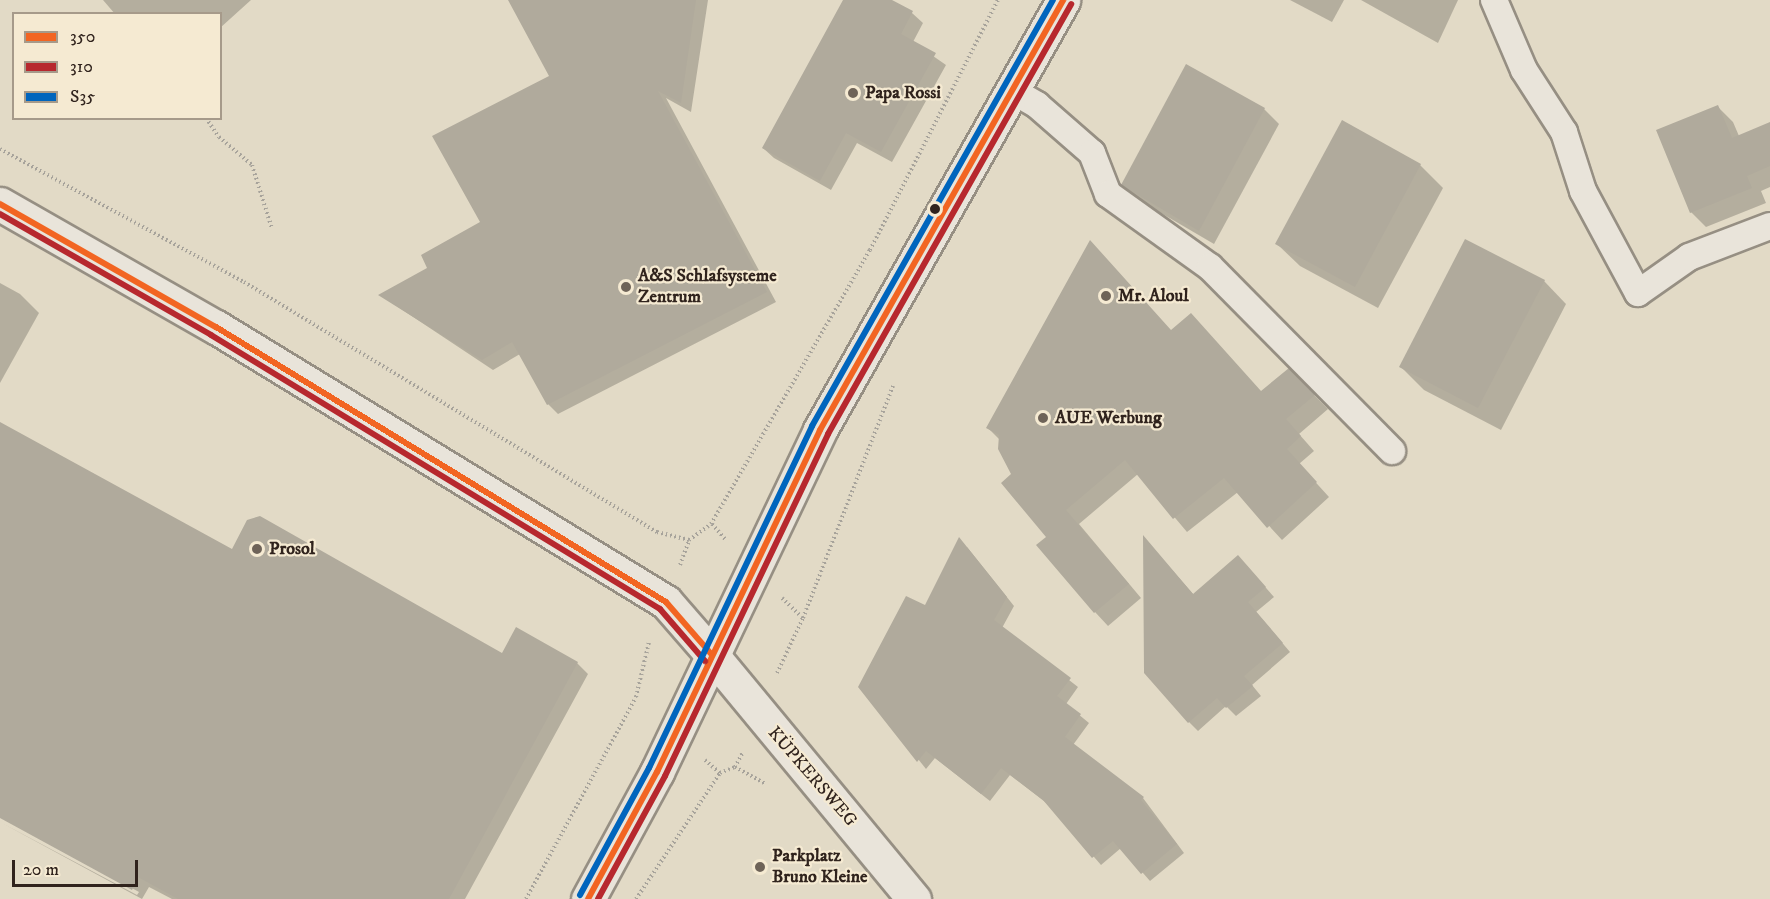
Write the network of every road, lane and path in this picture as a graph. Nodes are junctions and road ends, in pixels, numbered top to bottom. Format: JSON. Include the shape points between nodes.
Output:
{"nodes":[{"id":1,"x":998,"y":0,"type":"edge"},
{"id":2,"x":1063,"y":0,"type":"edge"},
{"id":3,"x":1494,"y":0,"type":"edge"},
{"id":4,"x":1013,"y":91,"type":"junction"},
{"id":5,"x":207,"y":120,"type":"edge"},
{"id":6,"x":0,"y":149,"type":"edge"},
{"id":7,"x":0,"y":204,"type":"edge"},
{"id":8,"x":1770,"y":226,"type":"edge"},
{"id":9,"x":272,"y":229,"type":"dead end"},
{"id":10,"x":898,"y":376,"type":"dead end"},
{"id":11,"x":1392,"y":451,"type":"dead end"},
{"id":12,"x":689,"y":540,"type":"junction"},
{"id":13,"x":666,"y":602,"type":"junction"},
{"id":14,"x":712,"y":654,"type":"junction"},
{"id":15,"x":760,"y":717,"type":"junction"},
{"id":16,"x":526,"y":899,"type":"edge"},
{"id":17,"x":588,"y":899,"type":"edge"},
{"id":18,"x":636,"y":899,"type":"edge"},
{"id":19,"x":914,"y":899,"type":"edge"}],
"edges":[{"from":1,"to":12,"type":"path","via":[[870,250],[711,524]]},
{"from":2,"to":4,"type":"street"},
{"from":3,"to":8,"type":"lane","via":[[1524,70],[1564,132],[1583,191],[1638,293],[1689,257]]},
{"from":4,"to":11,"type":"lane","via":[[1037,105],[1092,153],[1108,194],[1210,267]]},
{"from":4,"to":14,"type":"street","via":[[820,430]]},
{"from":5,"to":9,"type":"path","via":[[219,137],[252,165]]},
{"from":6,"to":12,"type":"path","via":[[244,282],[657,532]]},
{"from":7,"to":13,"type":"street","name":"KÜPKERSWEG","via":[[226,333]]},
{"from":10,"to":15,"type":"path"},
{"from":12,"to":13,"type":"path"},
{"from":13,"to":14,"type":"street","name":"KÜPKERSWEG"},
{"from":13,"to":16,"type":"path","via":[[645,653],[636,697]]},
{"from":14,"to":15,"type":"street","name":"KÜPKERSWEG"},
{"from":14,"to":17,"type":"street","via":[[657,772]]},
{"from":15,"to":18,"type":"path","via":[[735,767],[720,773]]},
{"from":15,"to":19,"type":"street","name":"KÜPKERSWEG"}]}
